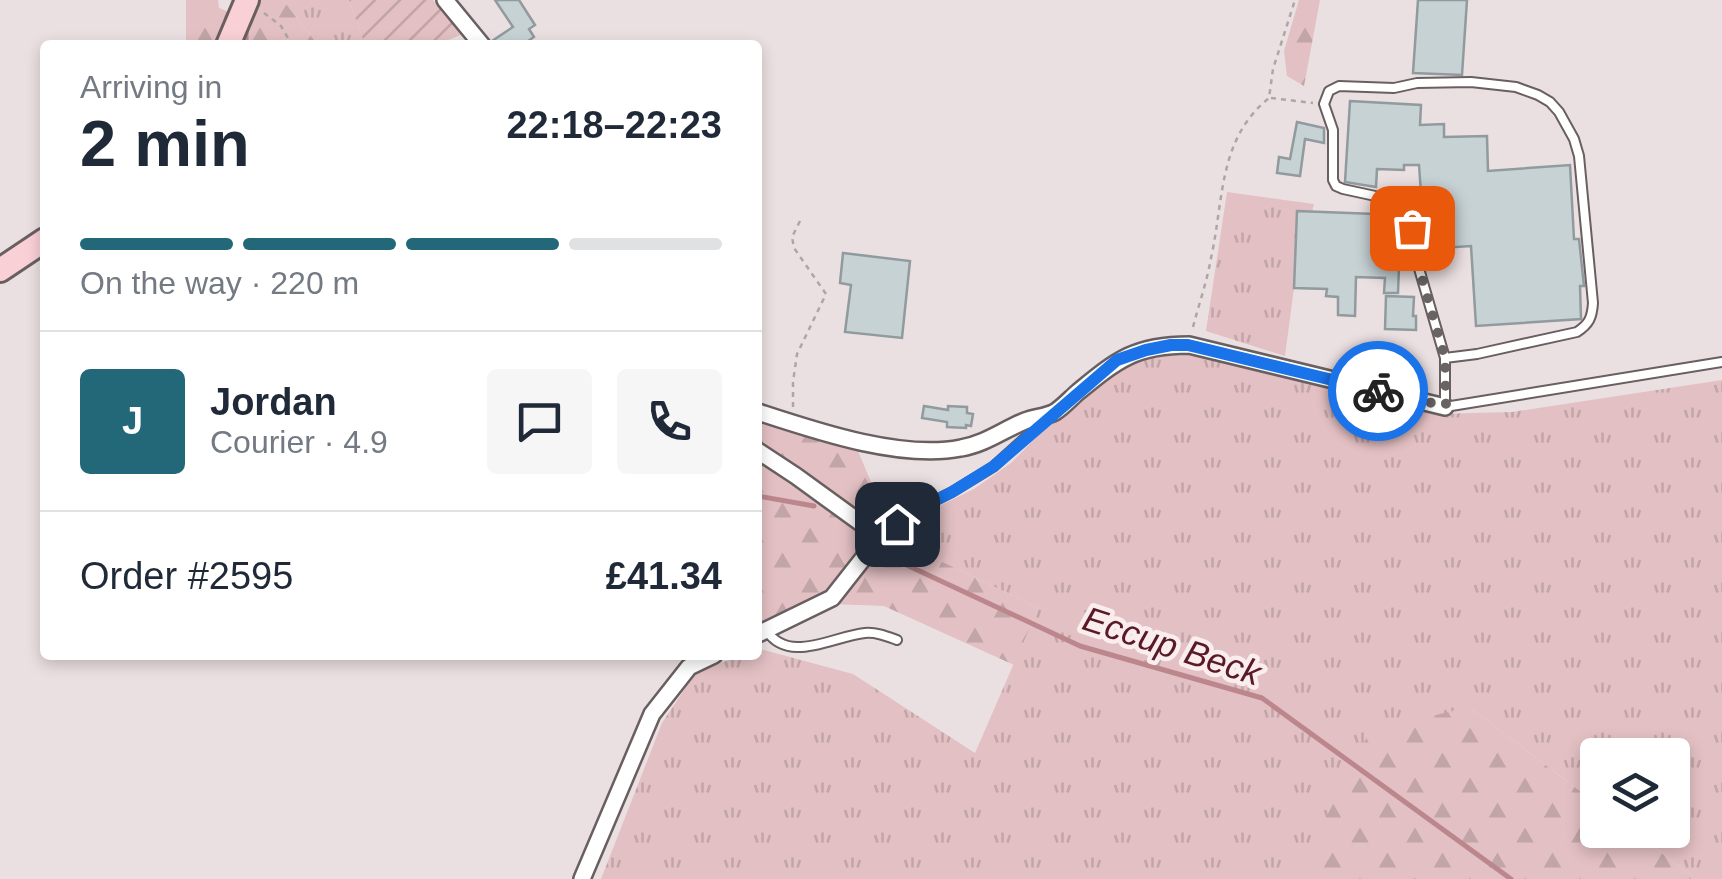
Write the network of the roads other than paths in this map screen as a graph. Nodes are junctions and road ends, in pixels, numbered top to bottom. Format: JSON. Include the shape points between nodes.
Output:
{"nodes":[{"id":1,"x":444,"y":0,"type":"edge"},
{"id":2,"x":249,"y":8,"type":"edge"},
{"id":3,"x":231,"y":40,"type":"edge"},
{"id":4,"x":478,"y":40,"type":"edge"},
{"id":5,"x":40,"y":243,"type":"edge"},
{"id":6,"x":0,"y":270,"type":"edge"},
{"id":7,"x":1445,"y":358,"type":"junction"},
{"id":8,"x":1722,"y":362,"type":"edge"},
{"id":9,"x":1446,"y":406,"type":"junction"},
{"id":10,"x":762,"y":413,"type":"edge"},
{"id":11,"x":1052,"y":414,"type":"junction"},
{"id":12,"x":762,"y":455,"type":"edge"},
{"id":13,"x":880,"y":537,"type":"junction"},
{"id":14,"x":762,"y":632,"type":"edge"},
{"id":15,"x":896,"y":640,"type":"dead end"},
{"id":16,"x":704,"y":660,"type":"edge"},
{"id":17,"x":582,"y":879,"type":"edge"}],
"edges":[{"from":1,"to":4,"type":"street"},
{"from":2,"to":3,"type":"street"},
{"from":5,"to":6,"type":"street"},
{"from":7,"to":7,"type":"lane","via":[[1406,209],[1336,186],[1333,130],[1324,104],[1339,86],[1502,84],[1550,102],[1574,139],[1593,304],[1587,326]]},
{"from":7,"to":9,"type":"lane"},
{"from":8,"to":9,"type":"lane"},
{"from":9,"to":11,"type":"street","via":[[1171,345],[1117,360]]},
{"from":10,"to":11,"type":"street","via":[[928,453],[965,448]]},
{"from":11,"to":13,"type":"lane","via":[[994,466]]},
{"from":12,"to":13,"type":"street"},
{"from":13,"to":14,"type":"street","via":[[832,598]]},
{"from":14,"to":15,"type":"lane","via":[[786,646],[865,633]]},
{"from":16,"to":17,"type":"street","via":[[689,667],[652,714]]}]}
